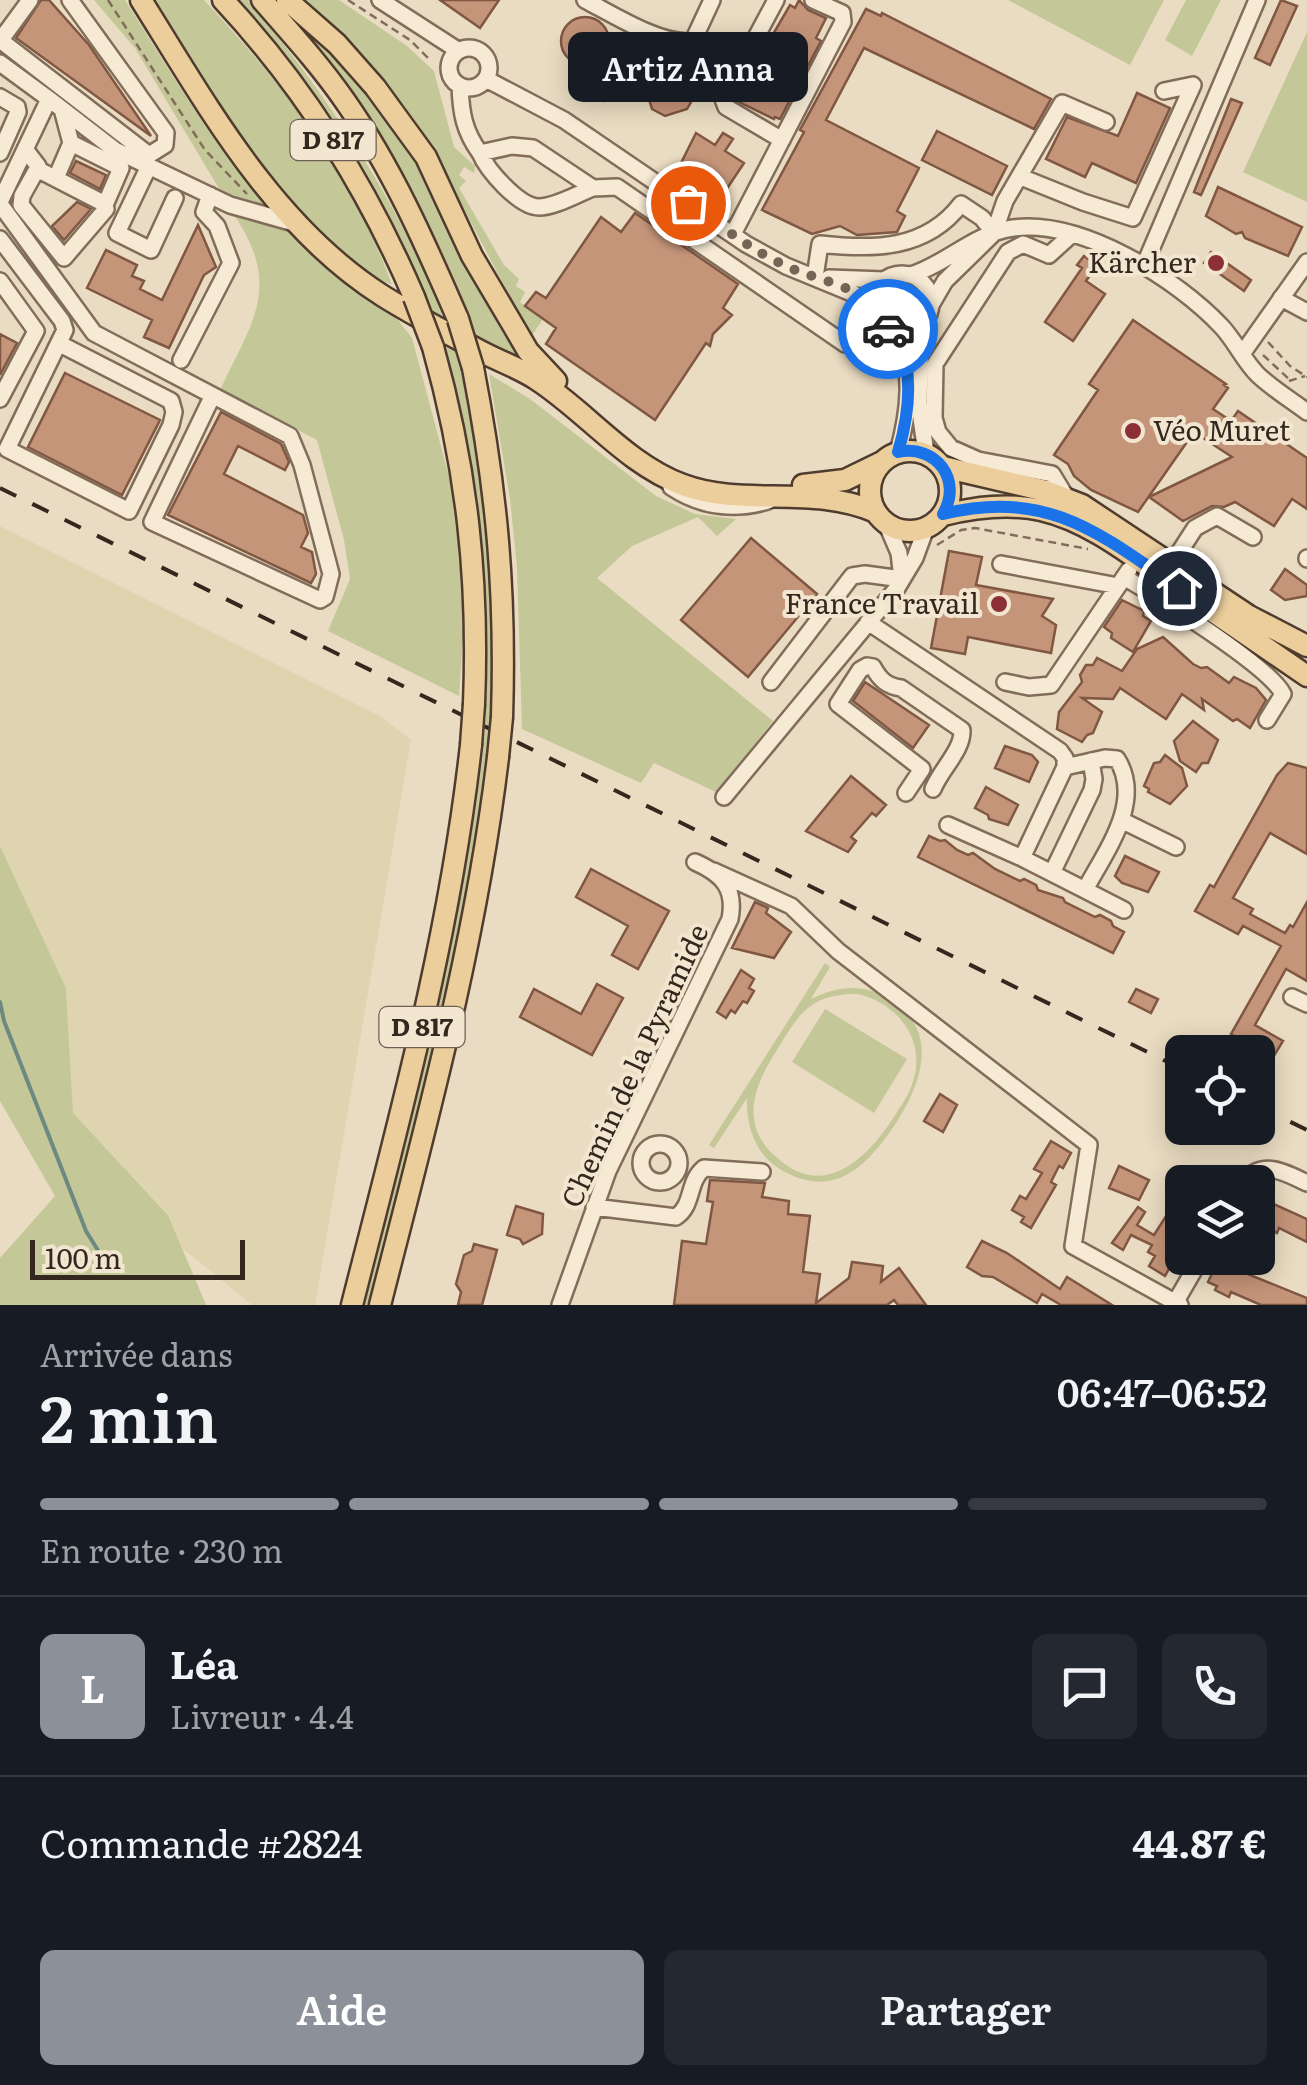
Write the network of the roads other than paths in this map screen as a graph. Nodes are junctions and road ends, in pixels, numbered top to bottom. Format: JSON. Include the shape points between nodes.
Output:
{"nodes":[{"id":1,"x":30,"y":0,"type":"edge"},
{"id":2,"x":70,"y":0,"type":"edge"},
{"id":3,"x":141,"y":0,"type":"edge"},
{"id":4,"x":223,"y":0,"type":"edge"},
{"id":5,"x":262,"y":0,"type":"edge"},
{"id":6,"x":287,"y":0,"type":"edge"},
{"id":7,"x":380,"y":0,"type":"edge"},
{"id":8,"x":585,"y":0,"type":"edge"},
{"id":9,"x":712,"y":0,"type":"edge"},
{"id":10,"x":776,"y":0,"type":"edge"},
{"id":11,"x":813,"y":0,"type":"edge"},
{"id":12,"x":1258,"y":0,"type":"edge"},
{"id":13,"x":0,"y":40,"type":"edge"},
{"id":14,"x":459,"y":52,"type":"junction"},
{"id":15,"x":2,"y":69,"type":"edge"},
{"id":16,"x":486,"y":79,"type":"junction"},
{"id":17,"x":1193,"y":85,"type":"junction"},
{"id":18,"x":1221,"y":85,"type":"junction"},
{"id":19,"x":465,"y":87,"type":"junction"},
{"id":20,"x":1164,"y":91,"type":"dead end"},
{"id":21,"x":0,"y":97,"type":"edge"},
{"id":22,"x":55,"y":104,"type":"junction"},
{"id":23,"x":1106,"y":122,"type":"dead end"},
{"id":24,"x":782,"y":140,"type":"junction"},
{"id":25,"x":71,"y":143,"type":"junction"},
{"id":26,"x":25,"y":149,"type":"junction"},
{"id":27,"x":0,"y":153,"type":"edge"},
{"id":28,"x":480,"y":153,"type":"junction"},
{"id":29,"x":148,"y":166,"type":"junction"},
{"id":30,"x":36,"y":169,"type":"junction"},
{"id":31,"x":1021,"y":177,"type":"junction"},
{"id":32,"x":56,"y":178,"type":"junction"},
{"id":33,"x":592,"y":188,"type":"junction"},
{"id":34,"x":210,"y":195,"type":"junction"},
{"id":35,"x":176,"y":198,"type":"dead end"},
{"id":36,"x":0,"y":203,"type":"edge"},
{"id":37,"x":104,"y":205,"type":"junction"},
{"id":38,"x":294,"y":223,"type":"junction"},
{"id":39,"x":994,"y":233,"type":"junction"},
{"id":40,"x":733,"y":234,"type":"junction"},
{"id":41,"x":1070,"y":235,"type":"junction"},
{"id":42,"x":0,"y":239,"type":"edge"},
{"id":43,"x":1307,"y":262,"type":"edge"},
{"id":44,"x":1144,"y":266,"type":"junction"},
{"id":45,"x":911,"y":276,"type":"junction"},
{"id":46,"x":815,"y":277,"type":"junction"},
{"id":47,"x":884,"y":280,"type":"junction"},
{"id":48,"x":0,"y":281,"type":"edge"},
{"id":49,"x":1282,"y":298,"type":"junction"},
{"id":50,"x":872,"y":305,"type":"junction"},
{"id":51,"x":930,"y":305,"type":"junction"},
{"id":52,"x":1307,"y":312,"type":"edge"},
{"id":53,"x":880,"y":323,"type":"junction"},
{"id":54,"x":921,"y":326,"type":"junction"},
{"id":55,"x":897,"y":332,"type":"junction"},
{"id":56,"x":1250,"y":342,"type":"junction"},
{"id":57,"x":60,"y":344,"type":"junction"},
{"id":58,"x":181,"y":360,"type":"dead end"},
{"id":59,"x":212,"y":397,"type":"junction"},
{"id":60,"x":0,"y":399,"type":"edge"},
{"id":61,"x":1307,"y":412,"type":"edge"},
{"id":62,"x":890,"y":457,"type":"junction"},
{"id":63,"x":934,"y":460,"type":"junction"},
{"id":64,"x":1066,"y":497,"type":"junction"},
{"id":65,"x":943,"y":514,"type":"junction"},
{"id":66,"x":882,"y":518,"type":"junction"},
{"id":67,"x":926,"y":528,"type":"junction"},
{"id":68,"x":1253,"y":537,"type":"dead end"},
{"id":69,"x":1136,"y":559,"type":"junction"},
{"id":70,"x":1173,"y":562,"type":"junction"},
{"id":71,"x":1001,"y":564,"type":"dead end"},
{"id":72,"x":902,"y":578,"type":"junction"},
{"id":73,"x":1121,"y":581,"type":"junction"},
{"id":74,"x":868,"y":622,"type":"junction"},
{"id":75,"x":1307,"y":646,"type":"edge"},
{"id":76,"x":1265,"y":659,"type":"junction"},
{"id":77,"x":1307,"y":676,"type":"edge"},
{"id":78,"x":771,"y":682,"type":"dead end"},
{"id":79,"x":1005,"y":682,"type":"dead end"},
{"id":80,"x":1267,"y":720,"type":"dead end"},
{"id":81,"x":1091,"y":761,"type":"junction"},
{"id":82,"x":1065,"y":767,"type":"junction"},
{"id":83,"x":932,"y":788,"type":"dead end"},
{"id":84,"x":906,"y":793,"type":"dead end"},
{"id":85,"x":724,"y":797,"type":"dead end"},
{"id":86,"x":1121,"y":820,"type":"junction"},
{"id":87,"x":948,"y":825,"type":"dead end"},
{"id":88,"x":1176,"y":847,"type":"dead end"},
{"id":89,"x":1022,"y":858,"type":"junction"},
{"id":90,"x":695,"y":862,"type":"dead end"},
{"id":91,"x":714,"y":870,"type":"junction"},
{"id":92,"x":1052,"y":874,"type":"junction"},
{"id":93,"x":1085,"y":890,"type":"junction"},
{"id":94,"x":1124,"y":910,"type":"dead end"},
{"id":95,"x":1275,"y":1170,"type":"edge"},
{"id":96,"x":762,"y":1172,"type":"dead end"},
{"id":97,"x":670,"y":1179,"type":"dead end"},
{"id":98,"x":1307,"y":1183,"type":"edge"},
{"id":99,"x":594,"y":1207,"type":"junction"},
{"id":100,"x":686,"y":1208,"type":"junction"},
{"id":101,"x":1192,"y":1275,"type":"edge"},
{"id":102,"x":1178,"y":1304,"type":"edge"},
{"id":103,"x":352,"y":1305,"type":"edge"},
{"id":104,"x":380,"y":1305,"type":"edge"},
{"id":105,"x":560,"y":1305,"type":"edge"}],
"edges":[{"from":1,"to":13,"type":"street"},
{"from":2,"to":13,"type":"street","via":[[166,133],[158,152],[149,155]]},
{"from":3,"to":38,"type":"main road","via":[[214,118]]},
{"from":4,"to":103,"type":"main road","number":"D 817","bridge":true,"via":[[322,123],[390,240],[432,347],[470,517],[474,704],[458,856]]},
{"from":5,"to":104,"type":"main road","number":"D 817","bridge":true,"via":[[344,99],[429,252],[473,368],[499,519],[502,717],[483,867]]},
{"from":6,"to":62,"type":"main road","via":[[337,44],[426,157],[472,256],[528,351],[653,456],[700,479],[747,486],[845,480]]},
{"from":7,"to":14,"type":"street"},
{"from":8,"to":9,"type":"street","via":[[682,43],[693,41]]},
{"from":10,"to":24,"type":"street","via":[[723,99]]},
{"from":11,"to":24,"type":"street","via":[[842,14],[843,22]]},
{"from":12,"to":18,"type":"street"},
{"from":14,"to":16,"type":"street","via":[[483,55]]},
{"from":14,"to":19,"type":"street","via":[[450,68],[453,80]]},
{"from":15,"to":22,"type":"street"},
{"from":16,"to":19,"type":"street"},
{"from":16,"to":40,"type":"street","via":[[564,120]]},
{"from":17,"to":18,"type":"street"},
{"from":17,"to":20,"type":"street"},
{"from":17,"to":31,"type":"street","via":[[1133,218]]},
{"from":18,"to":44,"type":"street"},
{"from":19,"to":28,"type":"street","via":[[461,115]]},
{"from":21,"to":27,"type":"street","via":[[18,112]]},
{"from":22,"to":25,"type":"street"},
{"from":22,"to":26,"type":"street"},
{"from":22,"to":29,"type":"street"},
{"from":23,"to":31,"type":"street","via":[[1062,103]]},
{"from":24,"to":40,"type":"street"},
{"from":25,"to":32,"type":"street"},
{"from":25,"to":37,"type":"street","via":[[121,168]]},
{"from":26,"to":30,"type":"street"},
{"from":26,"to":36,"type":"street"},
{"from":28,"to":33,"type":"street","via":[[533,148]]},
{"from":28,"to":33,"type":"street","via":[[496,179],[532,207]]},
{"from":29,"to":34,"type":"street"},
{"from":29,"to":35,"type":"street","via":[[117,233],[151,250]]},
{"from":30,"to":32,"type":"street"},
{"from":30,"to":37,"type":"street","via":[[21,206],[64,258],[104,215]]},
{"from":31,"to":39,"type":"street"},
{"from":32,"to":37,"type":"street"},
{"from":33,"to":53,"type":"street","via":[[617,187],[845,344]]},
{"from":34,"to":38,"type":"street"},
{"from":34,"to":58,"type":"street","via":[[204,212],[217,226],[231,264]]},
{"from":36,"to":59,"type":"street","via":[[94,333]]},
{"from":38,"to":66,"type":"main road","via":[[382,294],[535,378],[676,482],[709,492],[815,495]]},
{"from":39,"to":41,"type":"street","via":[[1033,228]]},
{"from":39,"to":45,"type":"street"},
{"from":39,"to":46,"type":"street","via":[[961,204],[926,235],[881,248],[820,244]]},
{"from":39,"to":51,"type":"street"},
{"from":40,"to":46,"type":"street"},
{"from":41,"to":44,"type":"street"},
{"from":41,"to":64,"type":"street","via":[[1048,256],[1023,244],[1008,252],[935,364],[934,418],[951,448],[1052,474]]},
{"from":42,"to":57,"type":"street","via":[[62,321]]},
{"from":43,"to":49,"type":"street"},
{"from":44,"to":56,"type":"street"},
{"from":45,"to":47,"type":"street"},
{"from":45,"to":51,"type":"street","via":[[926,287]]},
{"from":46,"to":47,"type":"street"},
{"from":46,"to":50,"type":"street"},
{"from":47,"to":50,"type":"street"},
{"from":48,"to":60,"type":"street","via":[[36,331]]},
{"from":49,"to":52,"type":"street"},
{"from":49,"to":56,"type":"street"},
{"from":50,"to":53,"type":"street"},
{"from":51,"to":54,"type":"street"},
{"from":53,"to":55,"type":"street"},
{"from":54,"to":55,"type":"street"},
{"from":54,"to":63,"type":"street","via":[[919,404]]},
{"from":55,"to":62,"type":"street","via":[[908,376],[906,424]]},
{"from":56,"to":61,"type":"street","via":[[1256,374]]},
{"from":57,"to":57,"type":"street","via":[[7,449],[129,510],[170,426],[172,401]]},
{"from":59,"to":59,"type":"street","via":[[152,522],[320,600],[331,574],[290,436]]},
{"from":62,"to":63,"type":"main road","via":[[908,450]]},
{"from":62,"to":66,"type":"main road","via":[[870,487]]},
{"from":63,"to":64,"type":"main road"},
{"from":63,"to":65,"type":"main road","via":[[950,490]]},
{"from":64,"to":70,"type":"main road"},
{"from":65,"to":67,"type":"main road"},
{"from":65,"to":69,"type":"main road","via":[[1006,506],[1042,510]]},
{"from":66,"to":67,"type":"main road","via":[[910,532]]},
{"from":66,"to":72,"type":"street","via":[[899,553]]},
{"from":67,"to":72,"type":"street"},
{"from":68,"to":70,"type":"street","via":[[1218,516],[1195,528]]},
{"from":69,"to":73,"type":"street"},
{"from":69,"to":76,"type":"main road"},
{"from":70,"to":75,"type":"main road","via":[[1249,616]]},
{"from":71,"to":73,"type":"street"},
{"from":72,"to":74,"type":"street"},
{"from":72,"to":78,"type":"street","via":[[852,576]]},
{"from":73,"to":76,"type":"street"},
{"from":73,"to":79,"type":"street","via":[[1051,685]]},
{"from":74,"to":82,"type":"street","via":[[1060,751]]},
{"from":74,"to":85,"type":"street"},
{"from":76,"to":77,"type":"main road"},
{"from":76,"to":80,"type":"street","via":[[1282,694]]},
{"from":81,"to":82,"type":"street"},
{"from":81,"to":86,"type":"street","via":[[1120,763],[1127,800]]},
{"from":81,"to":92,"type":"street","via":[[1093,786]]},
{"from":82,"to":89,"type":"street"},
{"from":83,"to":84,"type":"street","via":[[962,743],[962,730],[878,678],[873,667],[860,670],[838,704],[922,769]]},
{"from":86,"to":88,"type":"street"},
{"from":86,"to":93,"type":"street"},
{"from":87,"to":89,"type":"street"},
{"from":89,"to":92,"type":"street"},
{"from":90,"to":91,"type":"street"},
{"from":91,"to":99,"type":"street","name":"Chemin de la Pyramide","via":[[732,898],[727,931]]},
{"from":91,"to":102,"type":"street","via":[[791,906],[838,951],[1090,1145],[1073,1246]]},
{"from":92,"to":93,"type":"street"},
{"from":93,"to":94,"type":"street"},
{"from":95,"to":98,"type":"street"},
{"from":96,"to":100,"type":"street","via":[[704,1168],[693,1180]]},
{"from":97,"to":100,"type":"street"},
{"from":99,"to":100,"type":"street","via":[[668,1217]]},
{"from":99,"to":105,"type":"street","name":"Chemin de la Pyramide"},
{"from":101,"to":102,"type":"street"}]}
